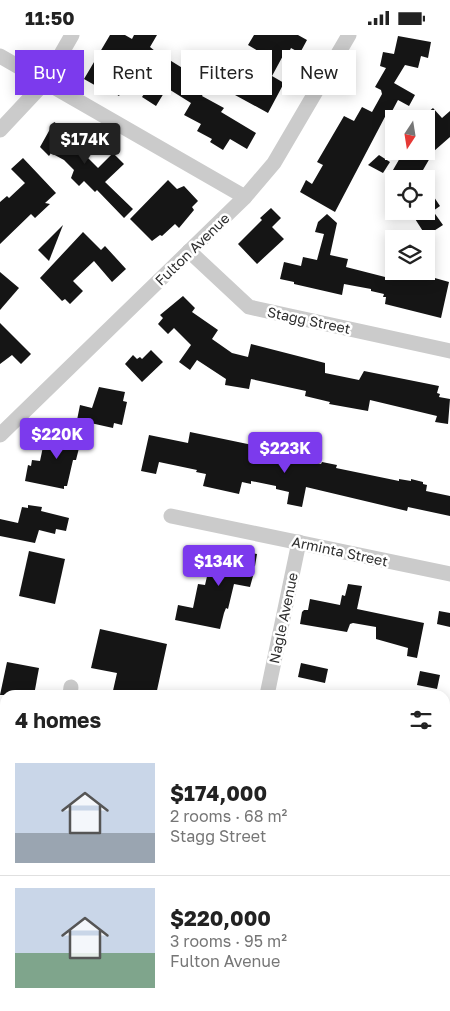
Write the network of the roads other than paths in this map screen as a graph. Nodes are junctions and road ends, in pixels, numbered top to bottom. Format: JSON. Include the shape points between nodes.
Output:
{"nodes":[{"id":1,"x":72,"y":35,"type":"edge"},
{"id":2,"x":349,"y":35,"type":"edge"},
{"id":3,"x":64,"y":50,"type":"edge"},
{"id":4,"x":0,"y":56,"type":"edge"},
{"id":5,"x":15,"y":65,"type":"edge"},
{"id":6,"x":34,"y":95,"type":"edge"},
{"id":7,"x":66,"y":95,"type":"edge"},
{"id":8,"x":0,"y":130,"type":"edge"},
{"id":9,"x":245,"y":197,"type":"junction"},
{"id":10,"x":189,"y":251,"type":"junction"},
{"id":11,"x":450,"y":351,"type":"edge"},
{"id":12,"x":0,"y":435,"type":"edge"},
{"id":13,"x":171,"y":516,"type":"dead end"},
{"id":14,"x":299,"y":542,"type":"junction"},
{"id":15,"x":450,"y":575,"type":"edge"},
{"id":16,"x":268,"y":690,"type":"edge"}],
"edges":[{"from":1,"to":3,"type":"street"},
{"from":2,"to":9,"type":"street","name":"Fulton Avenue","via":[[274,163]]},
{"from":4,"to":5,"type":"street"},
{"from":6,"to":8,"type":"street"},
{"from":7,"to":9,"type":"street"},
{"from":9,"to":10,"type":"street","name":"Fulton Avenue"},
{"from":10,"to":11,"type":"street","name":"Stagg Street","via":[[249,307]]},
{"from":10,"to":12,"type":"street","name":"Fulton Avenue"},
{"from":13,"to":14,"type":"street","name":"Arminta Street"},
{"from":14,"to":15,"type":"street","name":"Arminta Street"},
{"from":14,"to":16,"type":"street","name":"Nagle Avenue"}]}
